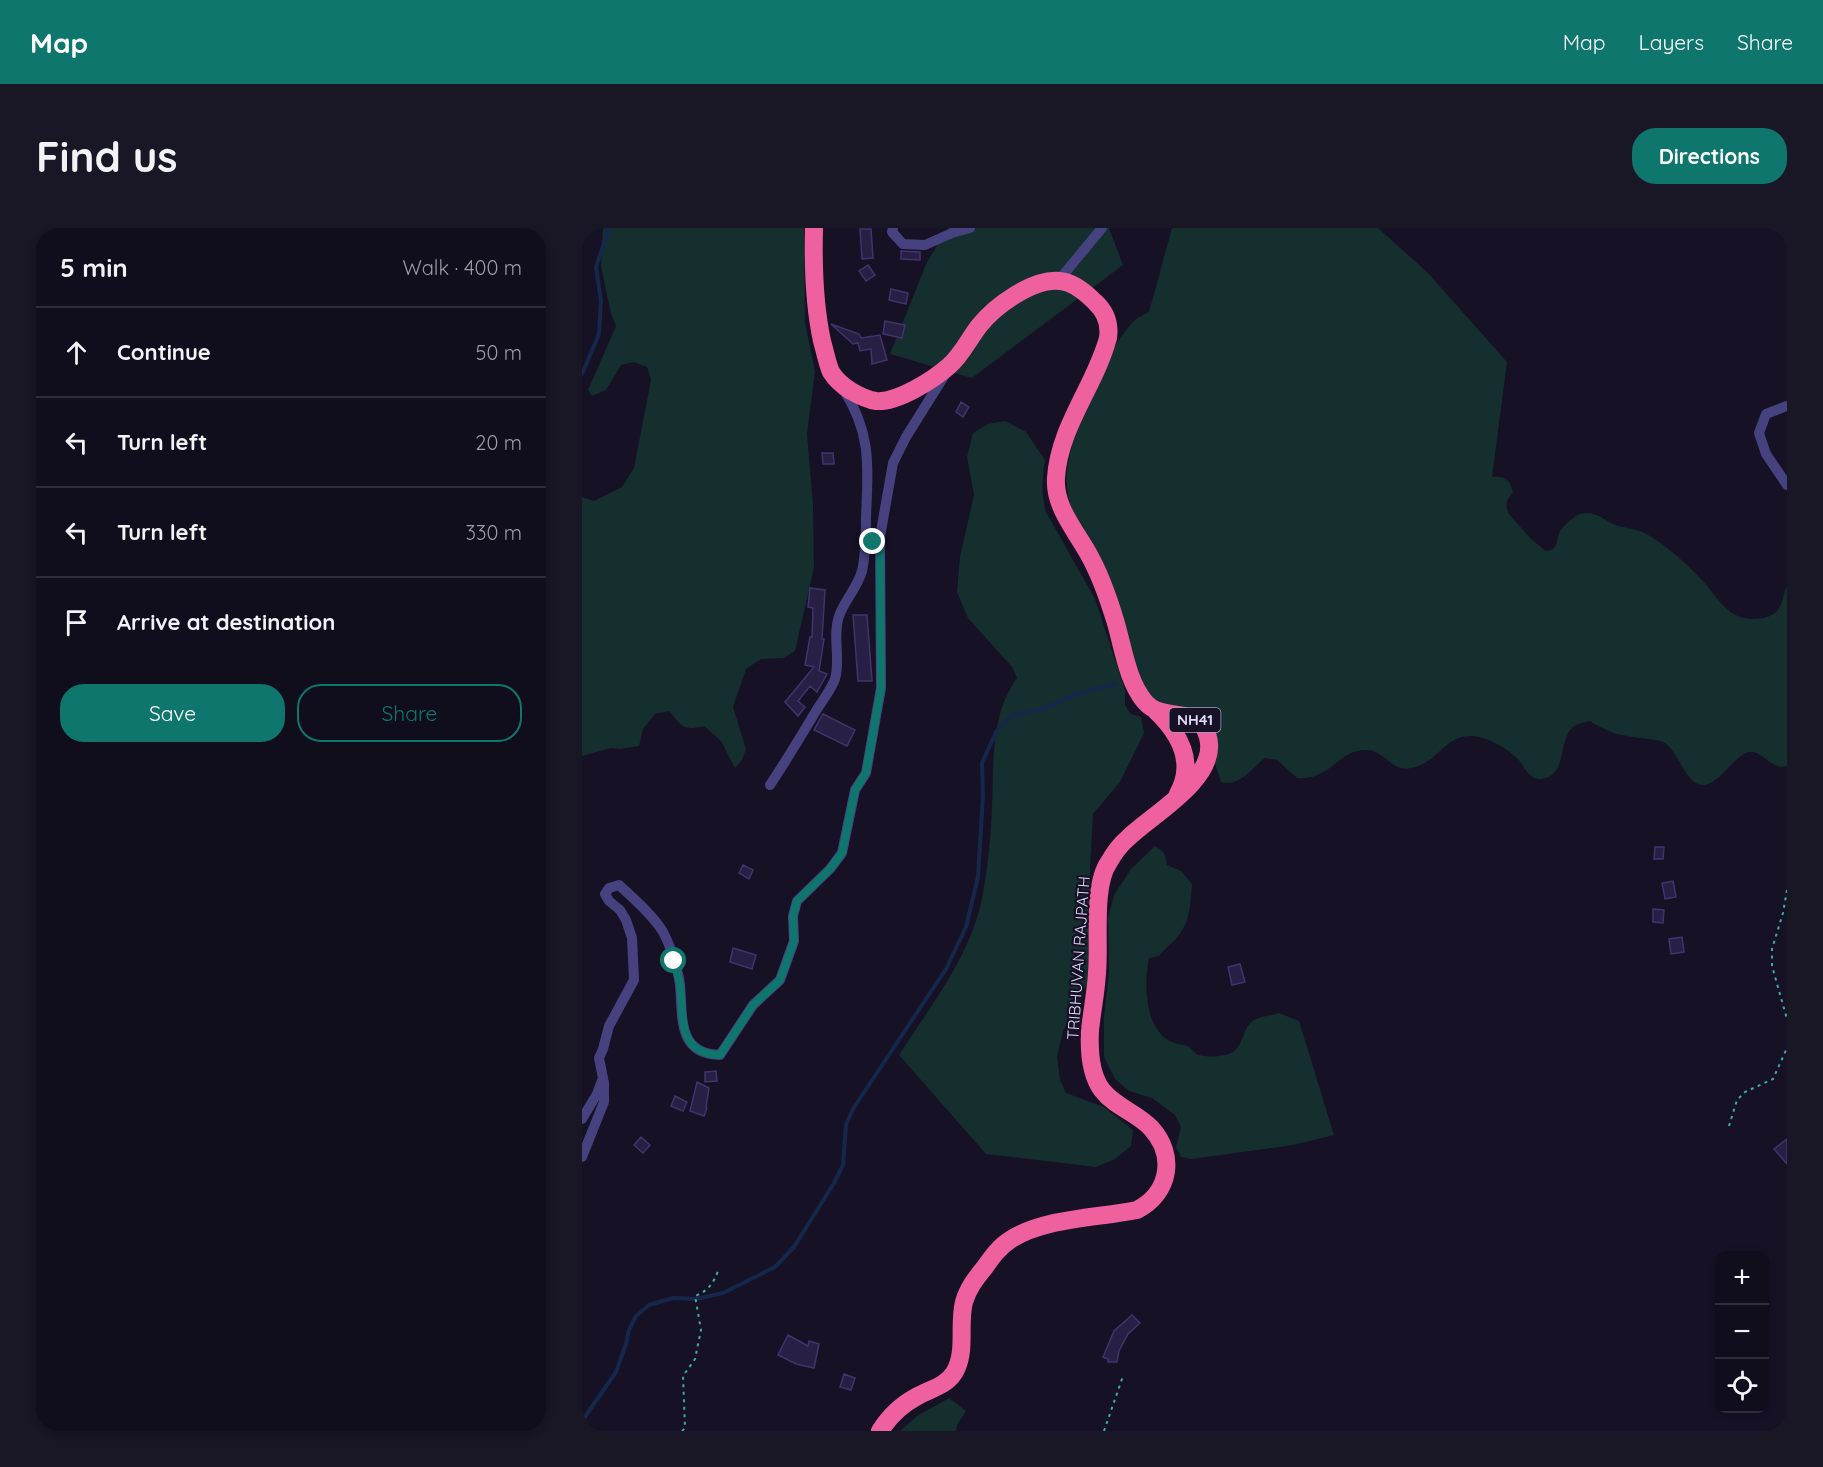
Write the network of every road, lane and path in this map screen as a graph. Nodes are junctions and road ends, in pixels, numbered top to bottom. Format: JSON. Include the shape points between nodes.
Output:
{"nodes":[{"id":1,"x":814,"y":228,"type":"edge"},
{"id":2,"x":893,"y":228,"type":"edge"},
{"id":3,"x":970,"y":228,"type":"edge"},
{"id":4,"x":1102,"y":228,"type":"edge"},
{"id":5,"x":1059,"y":280,"type":"junction"},
{"id":6,"x":951,"y":365,"type":"junction"},
{"id":7,"x":836,"y":379,"type":"junction"},
{"id":8,"x":1787,"y":406,"type":"edge"},
{"id":9,"x":1787,"y":485,"type":"edge"},
{"id":10,"x":880,"y":537,"type":"junction"},
{"id":11,"x":866,"y":538,"type":"junction"},
{"id":12,"x":1156,"y":711,"type":"junction"},
{"id":13,"x":770,"y":785,"type":"dead end"},
{"id":14,"x":1174,"y":799,"type":"junction"},
{"id":15,"x":1787,"y":890,"type":"edge"},
{"id":16,"x":1787,"y":1018,"type":"edge"},
{"id":17,"x":1787,"y":1048,"type":"edge"},
{"id":18,"x":603,"y":1078,"type":"junction"},
{"id":19,"x":582,"y":1119,"type":"edge"},
{"id":20,"x":1729,"y":1126,"type":"dead end"},
{"id":21,"x":582,"y":1157,"type":"edge"},
{"id":22,"x":718,"y":1271,"type":"dead end"},
{"id":23,"x":1123,"y":1376,"type":"dead end"},
{"id":24,"x":682,"y":1431,"type":"edge"},
{"id":25,"x":880,"y":1431,"type":"edge"},
{"id":26,"x":1104,"y":1431,"type":"edge"}],
"edges":[{"from":1,"to":7,"type":"highway","via":[[812,263],[817,312],[830,370]]},
{"from":2,"to":3,"type":"street","via":[[891,232],[903,244],[925,245]]},
{"from":4,"to":5,"type":"street"},
{"from":5,"to":6,"type":"highway","via":[[1025,290],[996,308]]},
{"from":5,"to":12,"type":"highway","number":"NH41","via":[[1099,306],[1108,321],[1109,332],[1068,429],[1056,478],[1057,499],[1101,582],[1140,696]]},
{"from":6,"to":7,"type":"highway","via":[[918,388],[877,401],[853,392]]},
{"from":6,"to":10,"type":"street","via":[[893,463]]},
{"from":7,"to":11,"type":"street","via":[[853,404],[864,436],[868,460]]},
{"from":8,"to":9,"type":"street","via":[[1766,414],[1759,433],[1766,454]]},
{"from":10,"to":11,"type":"street","via":[[873,542]]},
{"from":10,"to":18,"type":"street","via":[[882,673],[866,773],[855,790],[842,853],[797,901],[794,941],[780,980],[753,1005],[720,1055],[694,1048],[687,1039],[680,982],[663,932],[619,885],[609,888],[605,894],[621,910],[632,938],[634,980],[609,1026],[599,1058]]},
{"from":11,"to":13,"type":"street","via":[[861,573],[836,625],[835,680]]},
{"from":12,"to":14,"type":"highway","via":[[1178,735],[1184,752],[1184,778]]},
{"from":12,"to":14,"type":"highway","name":"TRIBHUVAN RAJPATH","number":"NH41","via":[[1194,719],[1204,728],[1208,739],[1206,765]]},
{"from":14,"to":25,"type":"highway","name":"TRIBHUVAN RAJPATH","number":"NH41","via":[[1126,839],[1102,873],[1090,1036],[1094,1073],[1101,1089],[1148,1125],[1160,1142],[1166,1168],[1162,1189],[1137,1210],[1040,1227],[1005,1244],[976,1277],[965,1297],[960,1354],[954,1372],[942,1385],[902,1406]]},
{"from":15,"to":16,"type":"path","via":[[1772,949],[1772,966]]},
{"from":17,"to":20,"type":"path","via":[[1773,1079],[1737,1100]]},
{"from":18,"to":19,"type":"street"},
{"from":18,"to":21,"type":"street","via":[[604,1102]]},
{"from":22,"to":24,"type":"path","via":[[714,1283],[695,1296],[701,1330],[695,1359],[683,1376]]},
{"from":23,"to":26,"type":"path"}]}
